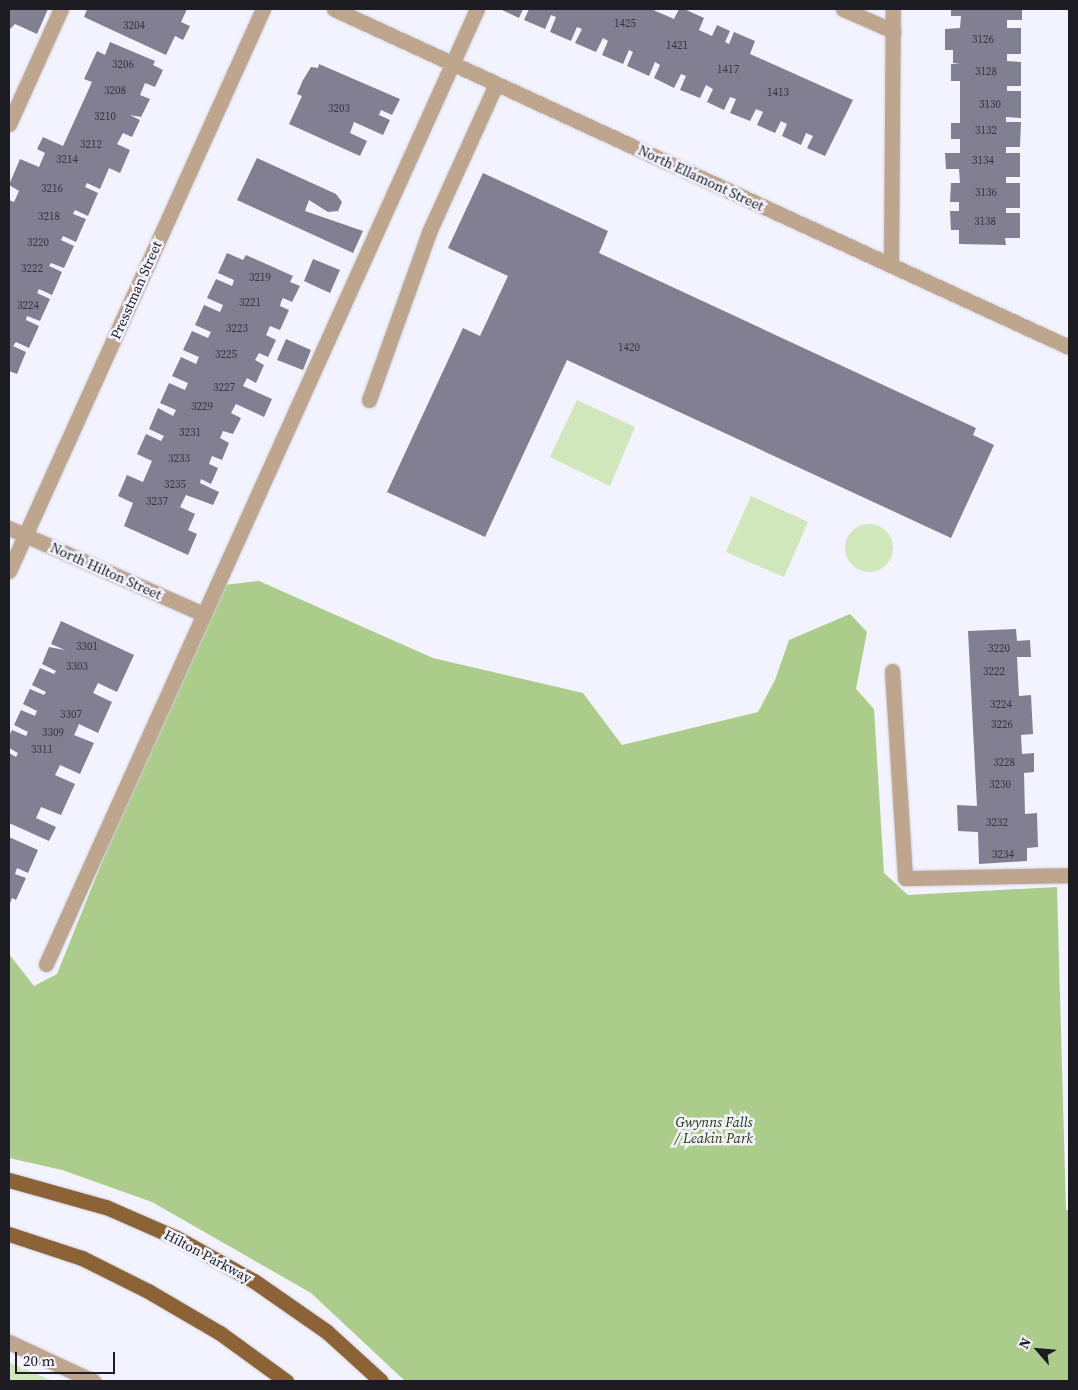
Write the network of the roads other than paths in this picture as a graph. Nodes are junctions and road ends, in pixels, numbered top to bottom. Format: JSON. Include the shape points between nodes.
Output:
{"nodes":[{"id":1,"x":61,"y":9,"type":"edge"},
{"id":2,"x":264,"y":9,"type":"edge"},
{"id":3,"x":334,"y":9,"type":"edge"},
{"id":4,"x":477,"y":9,"type":"edge"},
{"id":5,"x":843,"y":9,"type":"edge"},
{"id":6,"x":893,"y":9,"type":"edge"},
{"id":7,"x":893,"y":31,"type":"junction"},
{"id":8,"x":452,"y":64,"type":"junction"},
{"id":9,"x":496,"y":84,"type":"junction"},
{"id":10,"x":9,"y":124,"type":"edge"},
{"id":11,"x":890,"y":265,"type":"junction"},
{"id":12,"x":1069,"y":347,"type":"edge"},
{"id":13,"x":369,"y":400,"type":"dead end"},
{"id":14,"x":9,"y":528,"type":"edge"},
{"id":15,"x":25,"y":535,"type":"junction"},
{"id":16,"x":9,"y":571,"type":"edge"},
{"id":17,"x":203,"y":614,"type":"junction"},
{"id":18,"x":892,"y":671,"type":"dead end"},
{"id":19,"x":1069,"y":875,"type":"edge"},
{"id":20,"x":46,"y":964,"type":"dead end"},
{"id":21,"x":9,"y":1180,"type":"edge"},
{"id":22,"x":9,"y":1234,"type":"edge"},
{"id":23,"x":9,"y":1342,"type":"edge"},
{"id":24,"x":93,"y":1381,"type":"edge"},
{"id":25,"x":286,"y":1381,"type":"edge"},
{"id":26,"x":380,"y":1381,"type":"edge"}],
"edges":[{"from":1,"to":10,"type":"street"},
{"from":2,"to":15,"type":"street","name":"Presstman Street"},
{"from":3,"to":8,"type":"street","name":"North Ellamont Street"},
{"from":4,"to":8,"type":"street"},
{"from":5,"to":7,"type":"street"},
{"from":6,"to":7,"type":"street"},
{"from":7,"to":11,"type":"street"},
{"from":8,"to":9,"type":"street","name":"North Ellamont Street"},
{"from":8,"to":17,"type":"street"},
{"from":9,"to":11,"type":"street","name":"North Ellamont Street"},
{"from":9,"to":13,"type":"street","via":[[429,232]]},
{"from":11,"to":12,"type":"street","name":"North Ellamont Street"},
{"from":14,"to":15,"type":"street","name":"North Hilton Street"},
{"from":15,"to":16,"type":"street","name":"Presstman Street"},
{"from":15,"to":17,"type":"street","name":"North Hilton Street"},
{"from":17,"to":20,"type":"street"},
{"from":18,"to":19,"type":"street","via":[[905,878]]},
{"from":21,"to":26,"type":"main road","name":"Hilton Parkway","via":[[106,1207],[177,1238],[254,1281],[326,1331]]},
{"from":22,"to":25,"type":"main road","via":[[82,1258],[148,1291],[220,1333]]},
{"from":23,"to":24,"type":"street"}]}
